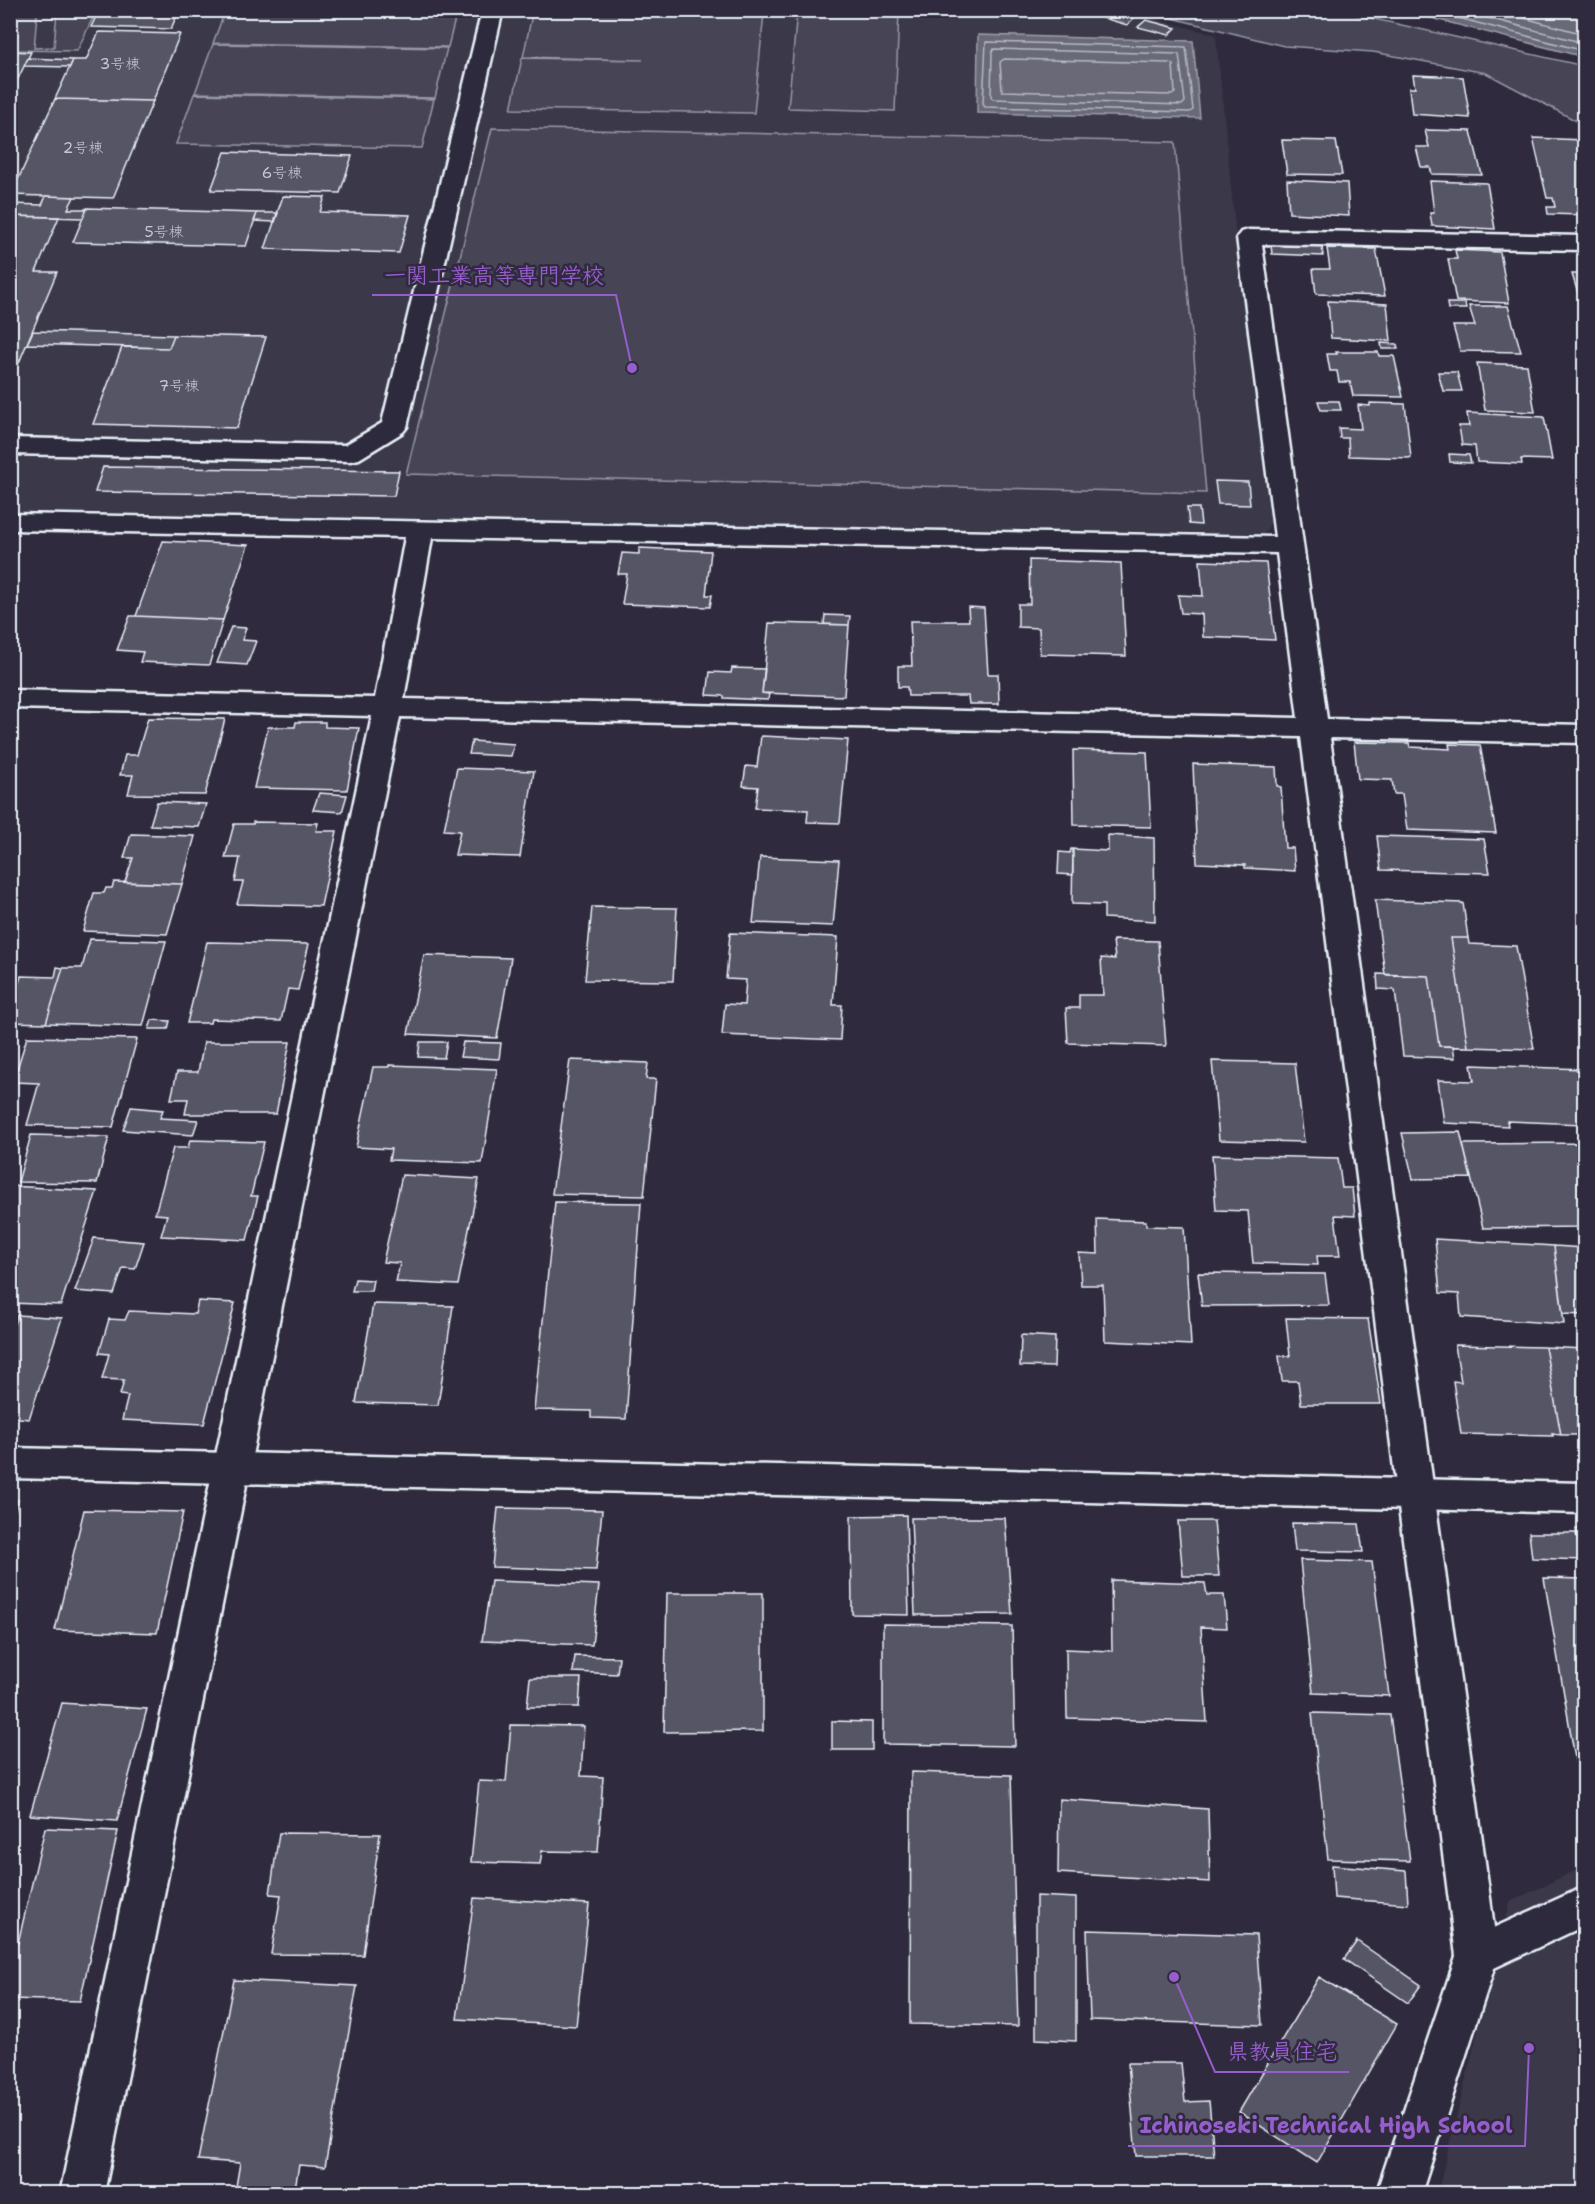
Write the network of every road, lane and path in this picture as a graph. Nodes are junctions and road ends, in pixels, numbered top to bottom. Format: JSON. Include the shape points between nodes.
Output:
{"nodes":[{"id":1,"x":493,"y":10,"type":"edge"},
{"id":2,"x":1584,"y":243,"type":"edge"},
{"id":3,"x":10,"y":446,"type":"edge"},
{"id":4,"x":10,"y":522,"type":"edge"},
{"id":5,"x":420,"y":528,"type":"junction"},
{"id":6,"x":1288,"y":545,"type":"junction"},
{"id":7,"x":10,"y":699,"type":"edge"},
{"id":8,"x":388,"y":708,"type":"junction"},
{"id":9,"x":1312,"y":728,"type":"junction"},
{"id":10,"x":1584,"y":734,"type":"edge"},
{"id":11,"x":10,"y":1463,"type":"edge"},
{"id":12,"x":232,"y":1469,"type":"junction"},
{"id":13,"x":1417,"y":1494,"type":"junction"},
{"id":14,"x":1584,"y":1498,"type":"edge"},
{"id":15,"x":1584,"y":1906,"type":"edge"},
{"id":16,"x":1477,"y":1956,"type":"junction"},
{"id":17,"x":82,"y":2193,"type":"edge"},
{"id":18,"x":1398,"y":2193,"type":"edge"}],
"edges":[{"from":1,"to":3,"type":"street","via":[[394,427],[351,453]]},
{"from":2,"to":6,"type":"street","via":[[1248,237]]},
{"from":4,"to":5,"type":"street"},
{"from":5,"to":6,"type":"street"},
{"from":5,"to":8,"type":"street"},
{"from":6,"to":9,"type":"street"},
{"from":7,"to":8,"type":"street"},
{"from":8,"to":9,"type":"street"},
{"from":8,"to":12,"type":"street"},
{"from":9,"to":10,"type":"street"},
{"from":9,"to":13,"type":"street"},
{"from":11,"to":12,"type":"street"},
{"from":12,"to":13,"type":"street"},
{"from":12,"to":17,"type":"street"},
{"from":13,"to":14,"type":"street"},
{"from":13,"to":16,"type":"street"},
{"from":15,"to":16,"type":"street"},
{"from":16,"to":18,"type":"street"}]}
